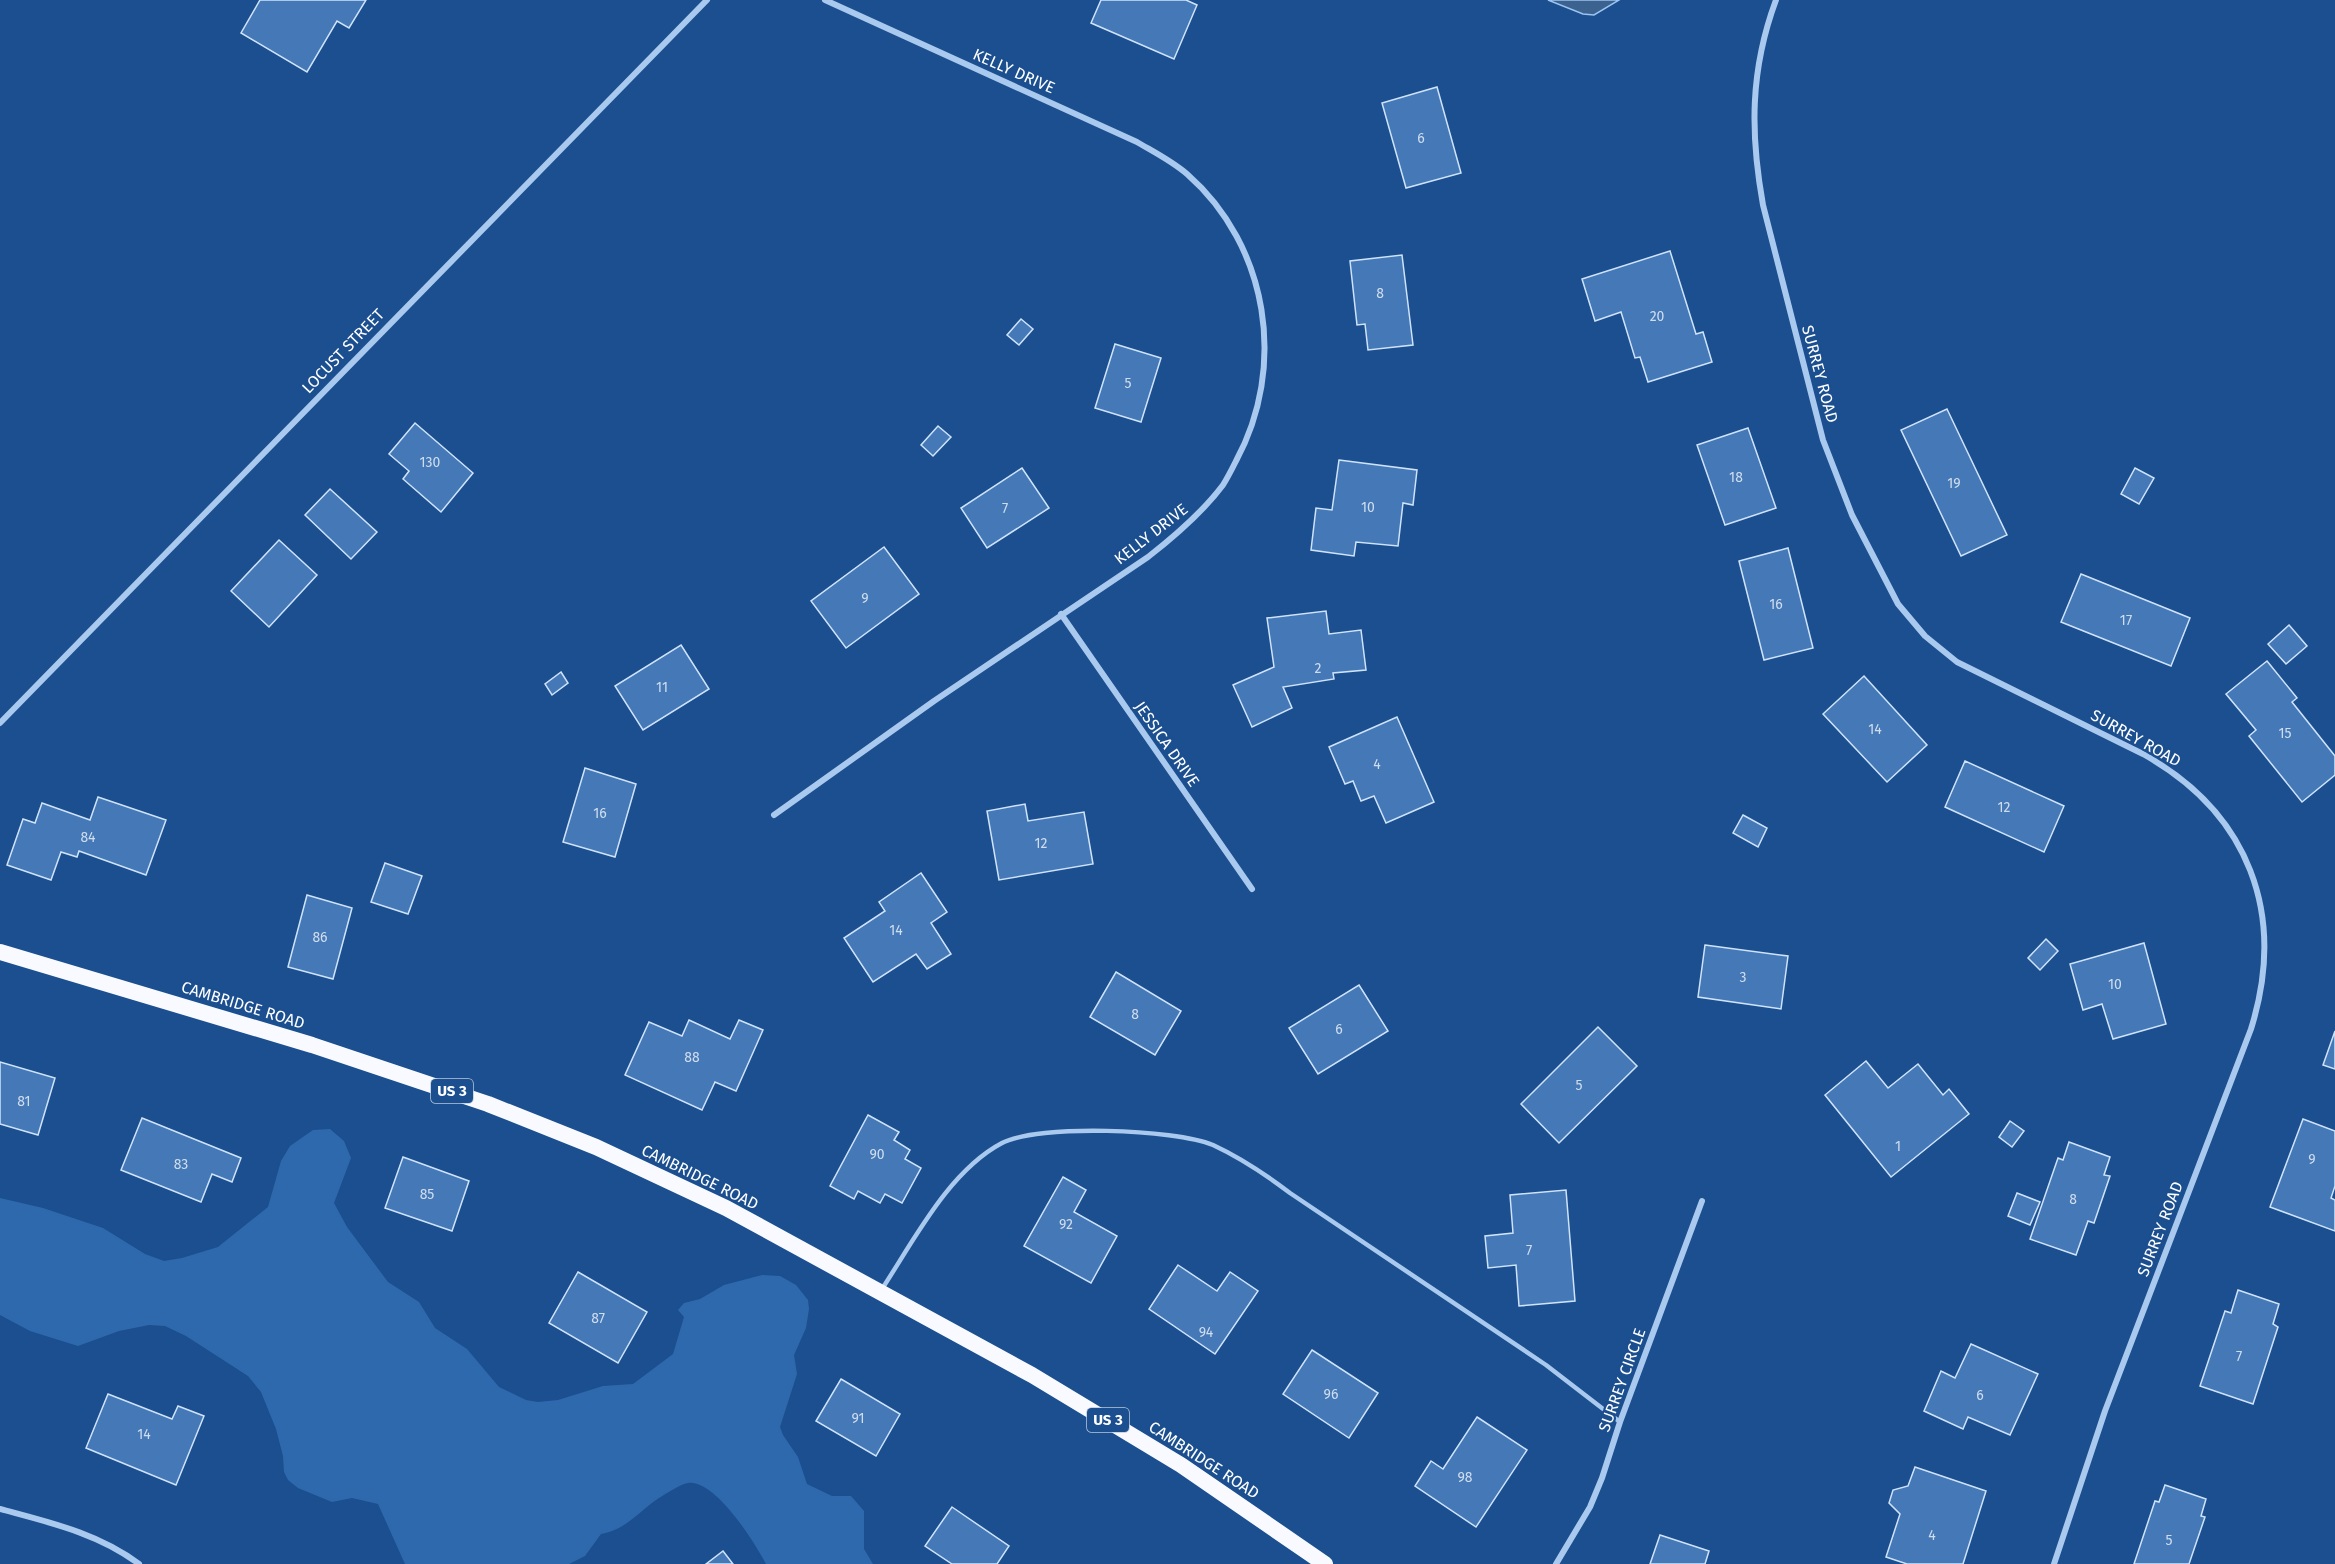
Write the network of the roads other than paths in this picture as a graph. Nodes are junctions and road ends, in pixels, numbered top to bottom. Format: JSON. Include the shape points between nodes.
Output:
{"nodes":[{"id":1,"x":707,"y":0,"type":"edge"},
{"id":2,"x":825,"y":0,"type":"edge"},
{"id":3,"x":1776,"y":0,"type":"edge"},
{"id":4,"x":1061,"y":614,"type":"junction"},
{"id":5,"x":0,"y":723,"type":"edge"},
{"id":6,"x":774,"y":815,"type":"dead end"},
{"id":7,"x":1252,"y":889,"type":"dead end"},
{"id":8,"x":0,"y":952,"type":"edge"},
{"id":9,"x":1702,"y":1201,"type":"dead end"},
{"id":10,"x":880,"y":1292,"type":"junction"},
{"id":11,"x":1620,"y":1422,"type":"junction"},
{"id":12,"x":0,"y":1509,"type":"edge"},
{"id":13,"x":139,"y":1564,"type":"edge"},
{"id":14,"x":1325,"y":1564,"type":"edge"},
{"id":15,"x":1556,"y":1564,"type":"edge"},
{"id":16,"x":2054,"y":1564,"type":"edge"}],
"edges":[{"from":1,"to":5,"type":"street","name":"LOCUST STREET"},
{"from":2,"to":4,"type":"street","name":"KELLY DRIVE","via":[[1102,125],[1173,163],[1214,203],[1244,252],[1265,326],[1259,403],[1247,440],[1224,483],[1197,515],[1148,557]]},
{"from":3,"to":16,"type":"street","name":"SURREY ROAD","via":[[1758,57],[1754,89],[1756,169],[1824,440],[1852,515],[1888,586],[1911,621],[1957,662],[2143,754],[2189,784],[2225,823],[2239,846],[2251,871],[2262,914],[2266,950],[2254,1020],[2104,1411]]},
{"from":4,"to":6,"type":"street","name":"KELLY DRIVE"},
{"from":4,"to":7,"type":"street","name":"JESSICA DRIVE"},
{"from":8,"to":10,"type":"highway","name":"CAMBRIDGE ROAD","number":"US 3","via":[[312,1045],[488,1104],[596,1147],[726,1208]]},
{"from":9,"to":11,"type":"street","name":"SURREY CIRCLE"},
{"from":10,"to":11,"type":"lane","via":[[937,1206],[970,1167],[1002,1143],[1038,1132],[1172,1135],[1210,1144],[1251,1164],[1546,1365]]},
{"from":10,"to":14,"type":"highway","name":"CAMBRIDGE ROAD","number":"US 3","via":[[1107,1419]]},
{"from":11,"to":15,"type":"street","name":"SURREY CIRCLE","via":[[1590,1507]]},
{"from":12,"to":13,"type":"street","via":[[87,1535]]}]}
